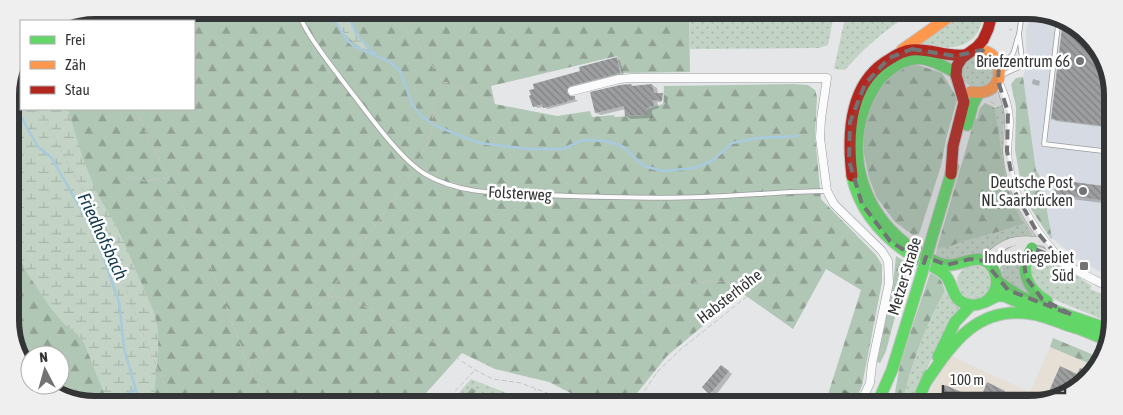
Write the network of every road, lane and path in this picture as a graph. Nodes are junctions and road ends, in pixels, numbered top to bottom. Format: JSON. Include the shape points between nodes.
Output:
{"nodes":[{"id":1,"x":300,"y":19,"type":"edge"},
{"id":2,"x":398,"y":19,"type":"edge"},
{"id":3,"x":946,"y":19,"type":"edge"},
{"id":4,"x":991,"y":19,"type":"edge"},
{"id":5,"x":1000,"y":19,"type":"edge"},
{"id":6,"x":1021,"y":19,"type":"edge"},
{"id":7,"x":1058,"y":25,"type":"edge"},
{"id":8,"x":1019,"y":34,"type":"junction"},
{"id":9,"x":900,"y":52,"type":"junction"},
{"id":10,"x":968,"y":53,"type":"junction"},
{"id":11,"x":995,"y":58,"type":"junction"},
{"id":12,"x":958,"y":78,"type":"junction"},
{"id":13,"x":999,"y":78,"type":"junction"},
{"id":14,"x":443,"y":83,"type":"junction"},
{"id":15,"x":572,"y":91,"type":"dead end"},
{"id":16,"x":983,"y":96,"type":"junction"},
{"id":17,"x":494,"y":101,"type":"dead end"},
{"id":18,"x":995,"y":105,"type":"dead end"},
{"id":19,"x":38,"y":110,"type":"edge"},
{"id":20,"x":136,"y":110,"type":"edge"},
{"id":21,"x":1104,"y":151,"type":"edge"},
{"id":22,"x":415,"y":167,"type":"junction"},
{"id":23,"x":951,"y":174,"type":"junction"},
{"id":24,"x":168,"y":178,"type":"junction"},
{"id":25,"x":116,"y":188,"type":"dead end"},
{"id":26,"x":826,"y":191,"type":"junction"},
{"id":27,"x":834,"y":204,"type":"junction"},
{"id":28,"x":1044,"y":242,"type":"junction"},
{"id":29,"x":1032,"y":248,"type":"junction"},
{"id":30,"x":1060,"y":259,"type":"junction"},
{"id":31,"x":963,"y":261,"type":"junction"},
{"id":32,"x":984,"y":261,"type":"junction"},
{"id":33,"x":996,"y":275,"type":"junction"},
{"id":34,"x":1104,"y":284,"type":"edge"},
{"id":35,"x":951,"y":286,"type":"junction"},
{"id":36,"x":642,"y":292,"type":"dead end"},
{"id":37,"x":750,"y":293,"type":"junction"},
{"id":38,"x":328,"y":296,"type":"junction"},
{"id":39,"x":985,"y":302,"type":"junction"},
{"id":40,"x":971,"y":305,"type":"junction"},
{"id":41,"x":1072,"y":315,"type":"junction"},
{"id":42,"x":1104,"y":327,"type":"edge"},
{"id":43,"x":1076,"y":328,"type":"junction"},
{"id":44,"x":1102,"y":338,"type":"edge"},
{"id":45,"x":247,"y":363,"type":"junction"},
{"id":46,"x":475,"y":370,"type":"junction"},
{"id":47,"x":926,"y":382,"type":"junction"},
{"id":48,"x":870,"y":383,"type":"junction"},
{"id":49,"x":886,"y":386,"type":"junction"},
{"id":50,"x":536,"y":389,"type":"junction"},
{"id":51,"x":169,"y":396,"type":"edge"},
{"id":52,"x":263,"y":396,"type":"edge"},
{"id":53,"x":451,"y":396,"type":"edge"},
{"id":54,"x":531,"y":396,"type":"edge"},
{"id":55,"x":554,"y":396,"type":"edge"},
{"id":56,"x":641,"y":396,"type":"edge"},
{"id":57,"x":864,"y":396,"type":"edge"},
{"id":58,"x":880,"y":396,"type":"edge"},
{"id":59,"x":884,"y":396,"type":"edge"},
{"id":60,"x":920,"y":396,"type":"edge"}],
"edges":[{"from":1,"to":22,"type":"lane","name":"Folsterweg","via":[[341,78]]},
{"from":2,"to":14,"type":"path"},
{"from":3,"to":9,"type":"main road"},
{"from":4,"to":10,"type":"main road","via":[[981,44]]},
{"from":5,"to":11,"type":"main road","via":[[993,42]]},
{"from":6,"to":8,"type":"lane"},
{"from":7,"to":21,"type":"lane","via":[[1044,144]]},
{"from":8,"to":11,"type":"lane","via":[[1014,54],[1010,58]]},
{"from":8,"to":13,"type":"lane","via":[[1022,59],[1018,67]]},
{"from":9,"to":10,"type":"main road","via":[[920,49],[955,56]]},
{"from":9,"to":35,"type":"main road","via":[[876,69],[859,96],[848,136],[852,175],[862,204],[880,231],[904,252],[944,274]]},
{"from":10,"to":11,"type":"main road","via":[[982,50]]},
{"from":10,"to":12,"type":"main road","via":[[958,64]]},
{"from":11,"to":13,"type":"main road"},
{"from":12,"to":16,"type":"main road","via":[[967,90]]},
{"from":12,"to":23,"type":"main road","name":"Metzer Straße","via":[[964,102],[953,146]]},
{"from":12,"to":31,"type":"main road","via":[[939,63],[924,58],[908,59],[890,67],[866,100],[860,121],[857,161],[864,187],[876,212],[888,227],[910,246],[941,264]]},
{"from":13,"to":16,"type":"main road"},
{"from":13,"to":28,"type":"street","via":[[1008,112],[1007,151],[1014,186],[1023,209]]},
{"from":14,"to":17,"type":"path","via":[[450,82]]},
{"from":14,"to":22,"type":"path","via":[[433,104],[430,136]]},
{"from":15,"to":26,"type":"street","via":[[632,78],[827,78],[820,138]]},
{"from":16,"to":18,"type":"path"},
{"from":16,"to":23,"type":"main road","name":"Metzer Straße","via":[[973,104]]},
{"from":19,"to":51,"type":"path","via":[[98,216]]},
{"from":20,"to":24,"type":"path"},
{"from":22,"to":26,"type":"lane","name":"Folsterweg","via":[[454,186],[504,193],[668,198]]},
{"from":22,"to":38,"type":"path"},
{"from":23,"to":49,"type":"main road","name":"Metzer Straße","bridge":true},
{"from":24,"to":25,"type":"path","via":[[145,181],[133,177],[125,179]]},
{"from":24,"to":45,"type":"path","via":[[204,251]]},
{"from":26,"to":27,"type":"street"},
{"from":27,"to":37,"type":"path","name":"Habsterhöhe","via":[[790,260]]},
{"from":27,"to":48,"type":"street","via":[[882,251],[888,261],[889,284]]},
{"from":28,"to":30,"type":"street"},
{"from":28,"to":32,"type":"street","via":[[1015,240],[1003,244]]},
{"from":29,"to":30,"type":"street"},
{"from":29,"to":33,"type":"street","via":[[1006,253],[1000,260]]},
{"from":29,"to":41,"type":"main road","via":[[1024,261],[1030,285],[1042,299]]},
{"from":30,"to":34,"type":"street"},
{"from":31,"to":32,"type":"main road"},
{"from":31,"to":35,"type":"main road","via":[[953,272]]},
{"from":32,"to":33,"type":"main road"},
{"from":33,"to":39,"type":"main road","via":[[995,292]]},
{"from":33,"to":41,"type":"main road","via":[[1008,290]]},
{"from":35,"to":40,"type":"main road","via":[[958,299]]},
{"from":36,"to":37,"type":"path","via":[[706,282],[740,285]]},
{"from":37,"to":56,"type":"path","name":"Habsterhöhe","via":[[680,350],[658,371]]},
{"from":38,"to":45,"type":"path","via":[[259,357]]},
{"from":38,"to":46,"type":"path","via":[[350,299],[432,341]]},
{"from":39,"to":40,"type":"main road"},
{"from":39,"to":43,"type":"main road","via":[[1004,296]]},
{"from":40,"to":47,"type":"main road","via":[[958,318]]},
{"from":41,"to":42,"type":"main road"},
{"from":43,"to":44,"type":"main road"},
{"from":43,"to":47,"type":"main road","via":[[1016,312],[982,320],[955,340]]},
{"from":45,"to":52,"type":"path"},
{"from":46,"to":50,"type":"path","via":[[493,379]]},
{"from":46,"to":53,"type":"path"},
{"from":47,"to":60,"type":"main road"},
{"from":48,"to":49,"type":"street"},
{"from":48,"to":57,"type":"street"},
{"from":49,"to":58,"type":"main road","name":"Metzer Straße"},
{"from":49,"to":59,"type":"main road","name":"Metzer Straße"},
{"from":50,"to":54,"type":"path"},
{"from":50,"to":55,"type":"path"}]}
